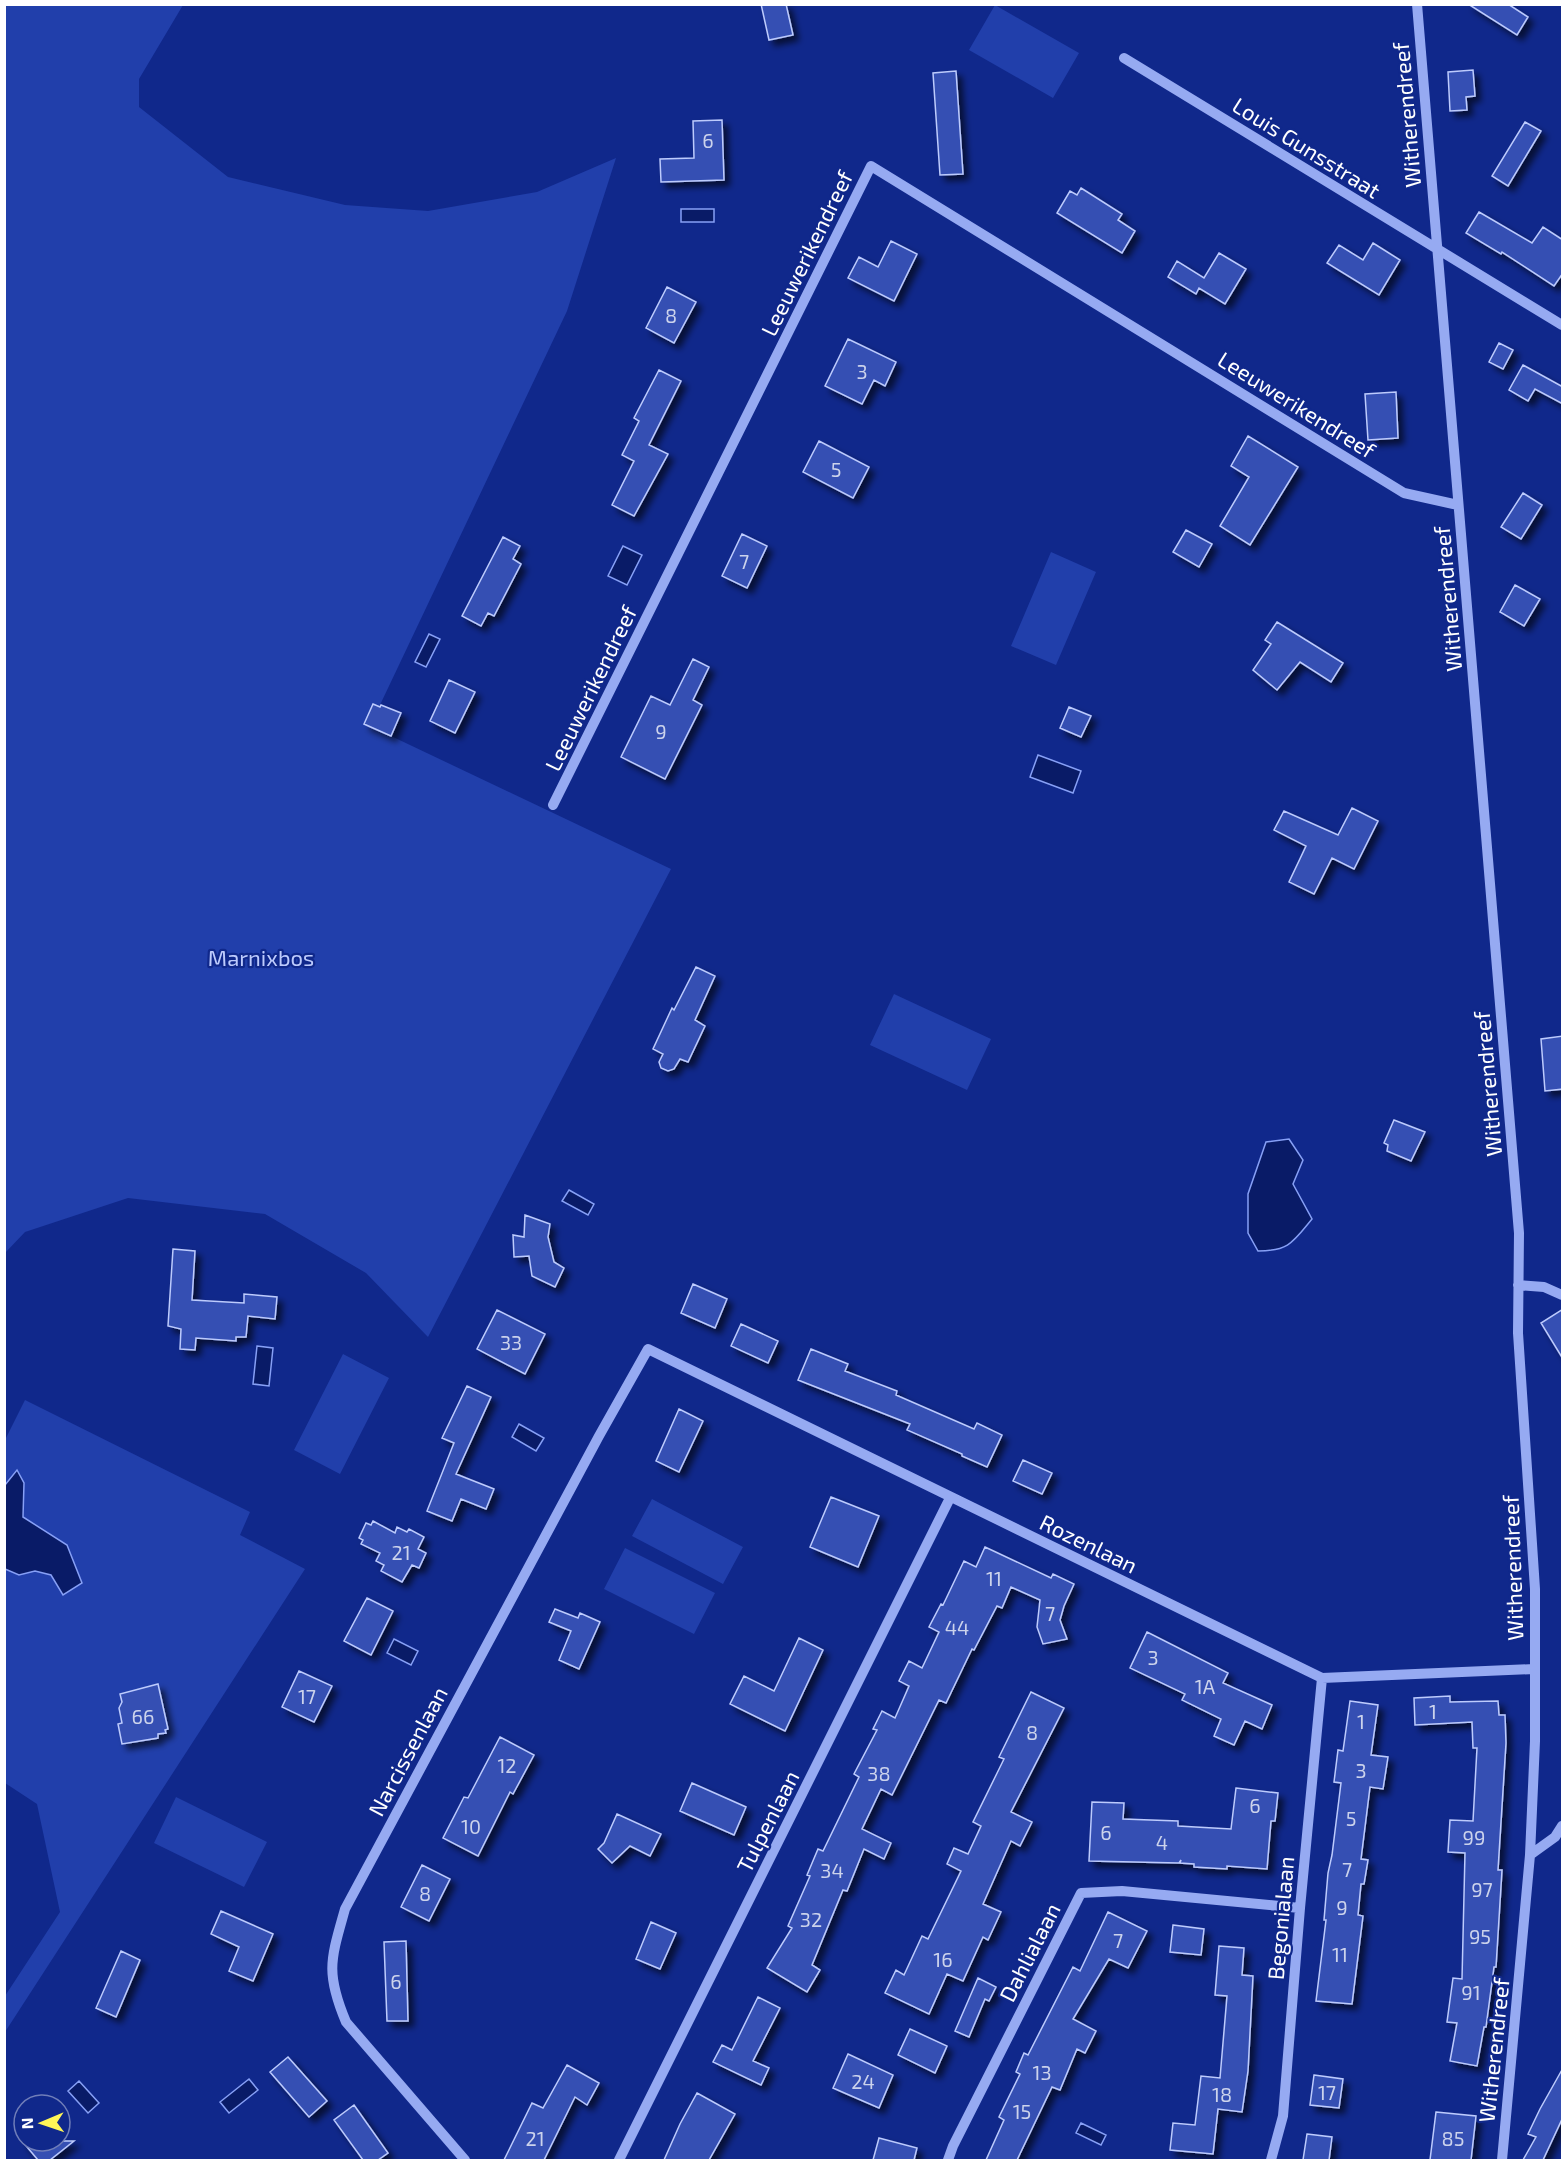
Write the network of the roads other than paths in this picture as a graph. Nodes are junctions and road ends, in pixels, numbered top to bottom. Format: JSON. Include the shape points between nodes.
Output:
{"nodes":[{"id":1,"x":1417,"y":4,"type":"edge"},
{"id":2,"x":1124,"y":58,"type":"dead end"},
{"id":3,"x":1437,"y":247,"type":"junction"},
{"id":4,"x":1563,"y":325,"type":"edge"},
{"id":5,"x":1458,"y":505,"type":"junction"},
{"id":6,"x":553,"y":805,"type":"dead end"},
{"id":7,"x":1518,"y":1285,"type":"junction"},
{"id":8,"x":1563,"y":1295,"type":"edge"},
{"id":9,"x":648,"y":1349,"type":"joint"},
{"id":10,"x":950,"y":1498,"type":"junction"},
{"id":11,"x":1534,"y":1669,"type":"junction"},
{"id":12,"x":1322,"y":1678,"type":"junction"},
{"id":13,"x":1563,"y":1826,"type":"edge"},
{"id":14,"x":1530,"y":1855,"type":"junction"},
{"id":15,"x":1300,"y":1908,"type":"junction"},
{"id":16,"x":465,"y":2160,"type":"edge"},
{"id":17,"x":619,"y":2160,"type":"edge"},
{"id":18,"x":948,"y":2160,"type":"edge"},
{"id":19,"x":1270,"y":2160,"type":"edge"},
{"id":20,"x":1502,"y":2160,"type":"edge"}],
"edges":[{"from":1,"to":3,"type":"street","name":"Witherendreef"},
{"from":2,"to":3,"type":"street","name":"Louis Gunsstraat"},
{"from":3,"to":4,"type":"street","name":"Louis Gunsstraat"},
{"from":3,"to":5,"type":"street","name":"Witherendreef"},
{"from":5,"to":6,"type":"street","name":"Leeuwerikendreef","via":[[1404,493],[871,166]]},
{"from":5,"to":7,"type":"street","name":"Witherendreef","via":[[1519,1233]]},
{"from":7,"to":8,"type":"street","via":[[1544,1287]]},
{"from":7,"to":11,"type":"street","name":"Witherendreef","via":[[1535,1589]]},
{"from":9,"to":10,"type":"street","name":"Rozenlaan"},
{"from":9,"to":16,"type":"street","name":"Narcissenlaan","via":[[345,1910],[332,1957],[335,1996],[346,2022]]},
{"from":10,"to":12,"type":"street","name":"Rozenlaan"},
{"from":10,"to":17,"type":"street","name":"Tulpenlaan"},
{"from":11,"to":12,"type":"street","name":"Rozenlaan"},
{"from":11,"to":14,"type":"street","name":"Witherendreef"},
{"from":12,"to":15,"type":"street","name":"Begonialaan"},
{"from":13,"to":14,"type":"street"},
{"from":14,"to":20,"type":"street","name":"Witherendreef"},
{"from":15,"to":18,"type":"street","name":"Dahlialaan","via":[[1122,1891],[1081,1893]]},
{"from":15,"to":19,"type":"street","name":"Begonialaan","via":[[1283,2116]]}]}
